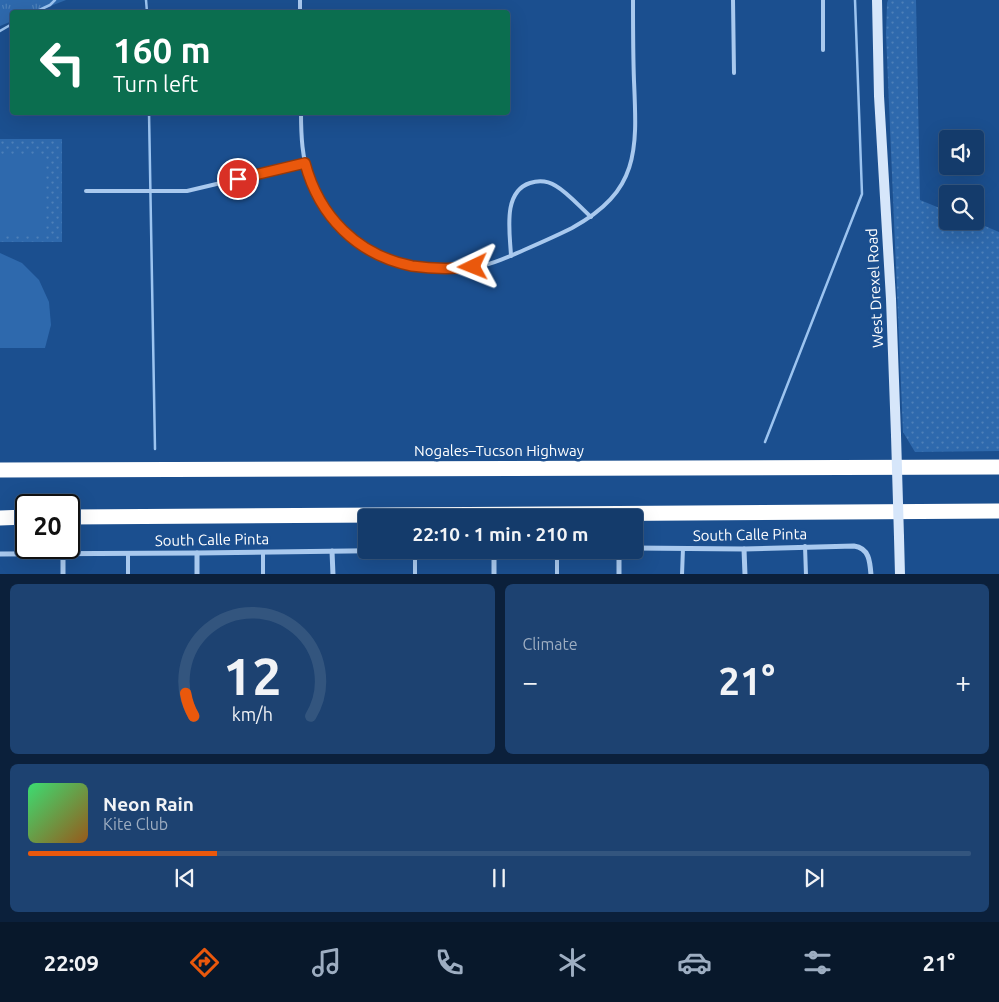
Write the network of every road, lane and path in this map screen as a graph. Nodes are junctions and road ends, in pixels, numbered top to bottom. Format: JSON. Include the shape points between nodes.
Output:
{"nodes":[{"id":1,"x":633,"y":0,"type":"edge"},
{"id":2,"x":733,"y":0,"type":"edge"},
{"id":3,"x":823,"y":0,"type":"edge"},
{"id":4,"x":877,"y":0,"type":"edge"},
{"id":5,"x":823,"y":50,"type":"dead end"},
{"id":6,"x":734,"y":73,"type":"dead end"},
{"id":7,"x":301,"y":115,"type":"edge"},
{"id":8,"x":305,"y":163,"type":"junction"},
{"id":9,"x":86,"y":191,"type":"dead end"},
{"id":10,"x":591,"y":216,"type":"junction"},
{"id":11,"x":511,"y":256,"type":"junction"},
{"id":12,"x":999,"y":467,"type":"edge"},
{"id":13,"x":0,"y":470,"type":"edge"},
{"id":14,"x":999,"y":511,"type":"edge"},
{"id":15,"x":80,"y":517,"type":"edge"},
{"id":16,"x":0,"y":518,"type":"edge"},
{"id":17,"x":15,"y":518,"type":"edge"},
{"id":18,"x":805,"y":546,"type":"junction"},
{"id":19,"x":643,"y":548,"type":"edge"},
{"id":20,"x":682,"y":548,"type":"junction"},
{"id":21,"x":744,"y":548,"type":"junction"},
{"id":22,"x":332,"y":551,"type":"junction"},
{"id":23,"x":358,"y":551,"type":"edge"},
{"id":24,"x":263,"y":552,"type":"junction"},
{"id":25,"x":80,"y":553,"type":"edge"},
{"id":26,"x":128,"y":553,"type":"junction"},
{"id":27,"x":197,"y":553,"type":"junction"},
{"id":28,"x":0,"y":554,"type":"edge"},
{"id":29,"x":15,"y":554,"type":"edge"},
{"id":30,"x":63,"y":559,"type":"edge"},
{"id":31,"x":415,"y":559,"type":"edge"},
{"id":32,"x":494,"y":559,"type":"edge"},
{"id":33,"x":557,"y":559,"type":"edge"},
{"id":34,"x":619,"y":559,"type":"edge"},
{"id":35,"x":63,"y":574,"type":"edge"},
{"id":36,"x":128,"y":574,"type":"edge"},
{"id":37,"x":197,"y":574,"type":"edge"},
{"id":38,"x":263,"y":574,"type":"edge"},
{"id":39,"x":333,"y":574,"type":"edge"},
{"id":40,"x":414,"y":574,"type":"edge"},
{"id":41,"x":494,"y":574,"type":"edge"},
{"id":42,"x":557,"y":574,"type":"edge"},
{"id":43,"x":619,"y":574,"type":"edge"},
{"id":44,"x":682,"y":574,"type":"edge"},
{"id":45,"x":745,"y":574,"type":"edge"},
{"id":46,"x":806,"y":574,"type":"edge"},
{"id":47,"x":871,"y":574,"type":"edge"},
{"id":48,"x":900,"y":574,"type":"edge"}],
"edges":[{"from":1,"to":10,"type":"lane","via":[[636,121],[633,155],[617,192]]},
{"from":2,"to":6,"type":"lane"},
{"from":3,"to":5,"type":"lane"},
{"from":4,"to":48,"type":"street","name":"West Drexel Road","bridge":true,"via":[[880,122],[892,308]]},
{"from":7,"to":8,"type":"lane"},
{"from":8,"to":9,"type":"lane","via":[[187,190]]},
{"from":8,"to":11,"type":"lane","via":[[315,191],[331,216],[355,241],[377,254],[413,266],[440,268],[483,266]]},
{"from":10,"to":11,"type":"lane"},
{"from":10,"to":11,"type":"lane","via":[[551,183],[527,184],[520,188],[512,202]]},
{"from":12,"to":13,"type":"highway","name":"Nogales–Tucson Highway"},
{"from":14,"to":15,"type":"highway"},
{"from":16,"to":17,"type":"highway"},
{"from":18,"to":21,"type":"street","name":"South Calle Pinta"},
{"from":18,"to":46,"type":"lane"},
{"from":18,"to":47,"type":"street","name":"South Calle Pinta","via":[[860,547],[868,556]]},
{"from":19,"to":20,"type":"street","name":"South Calle Pinta"},
{"from":20,"to":21,"type":"street","name":"South Calle Pinta"},
{"from":20,"to":44,"type":"lane"},
{"from":21,"to":45,"type":"street"},
{"from":22,"to":23,"type":"street","name":"South Calle Pinta"},
{"from":22,"to":24,"type":"street","name":"South Calle Pinta"},
{"from":22,"to":39,"type":"street"},
{"from":24,"to":27,"type":"street","name":"South Calle Pinta"},
{"from":24,"to":38,"type":"lane"},
{"from":25,"to":26,"type":"street","name":"South Calle Pinta"},
{"from":26,"to":27,"type":"street","name":"South Calle Pinta"},
{"from":26,"to":36,"type":"lane"},
{"from":27,"to":37,"type":"street"},
{"from":28,"to":29,"type":"street","name":"South Calle Pinta"},
{"from":30,"to":35,"type":"street"},
{"from":31,"to":40,"type":"lane"},
{"from":32,"to":41,"type":"street"},
{"from":33,"to":42,"type":"lane"},
{"from":34,"to":43,"type":"street"}]}
